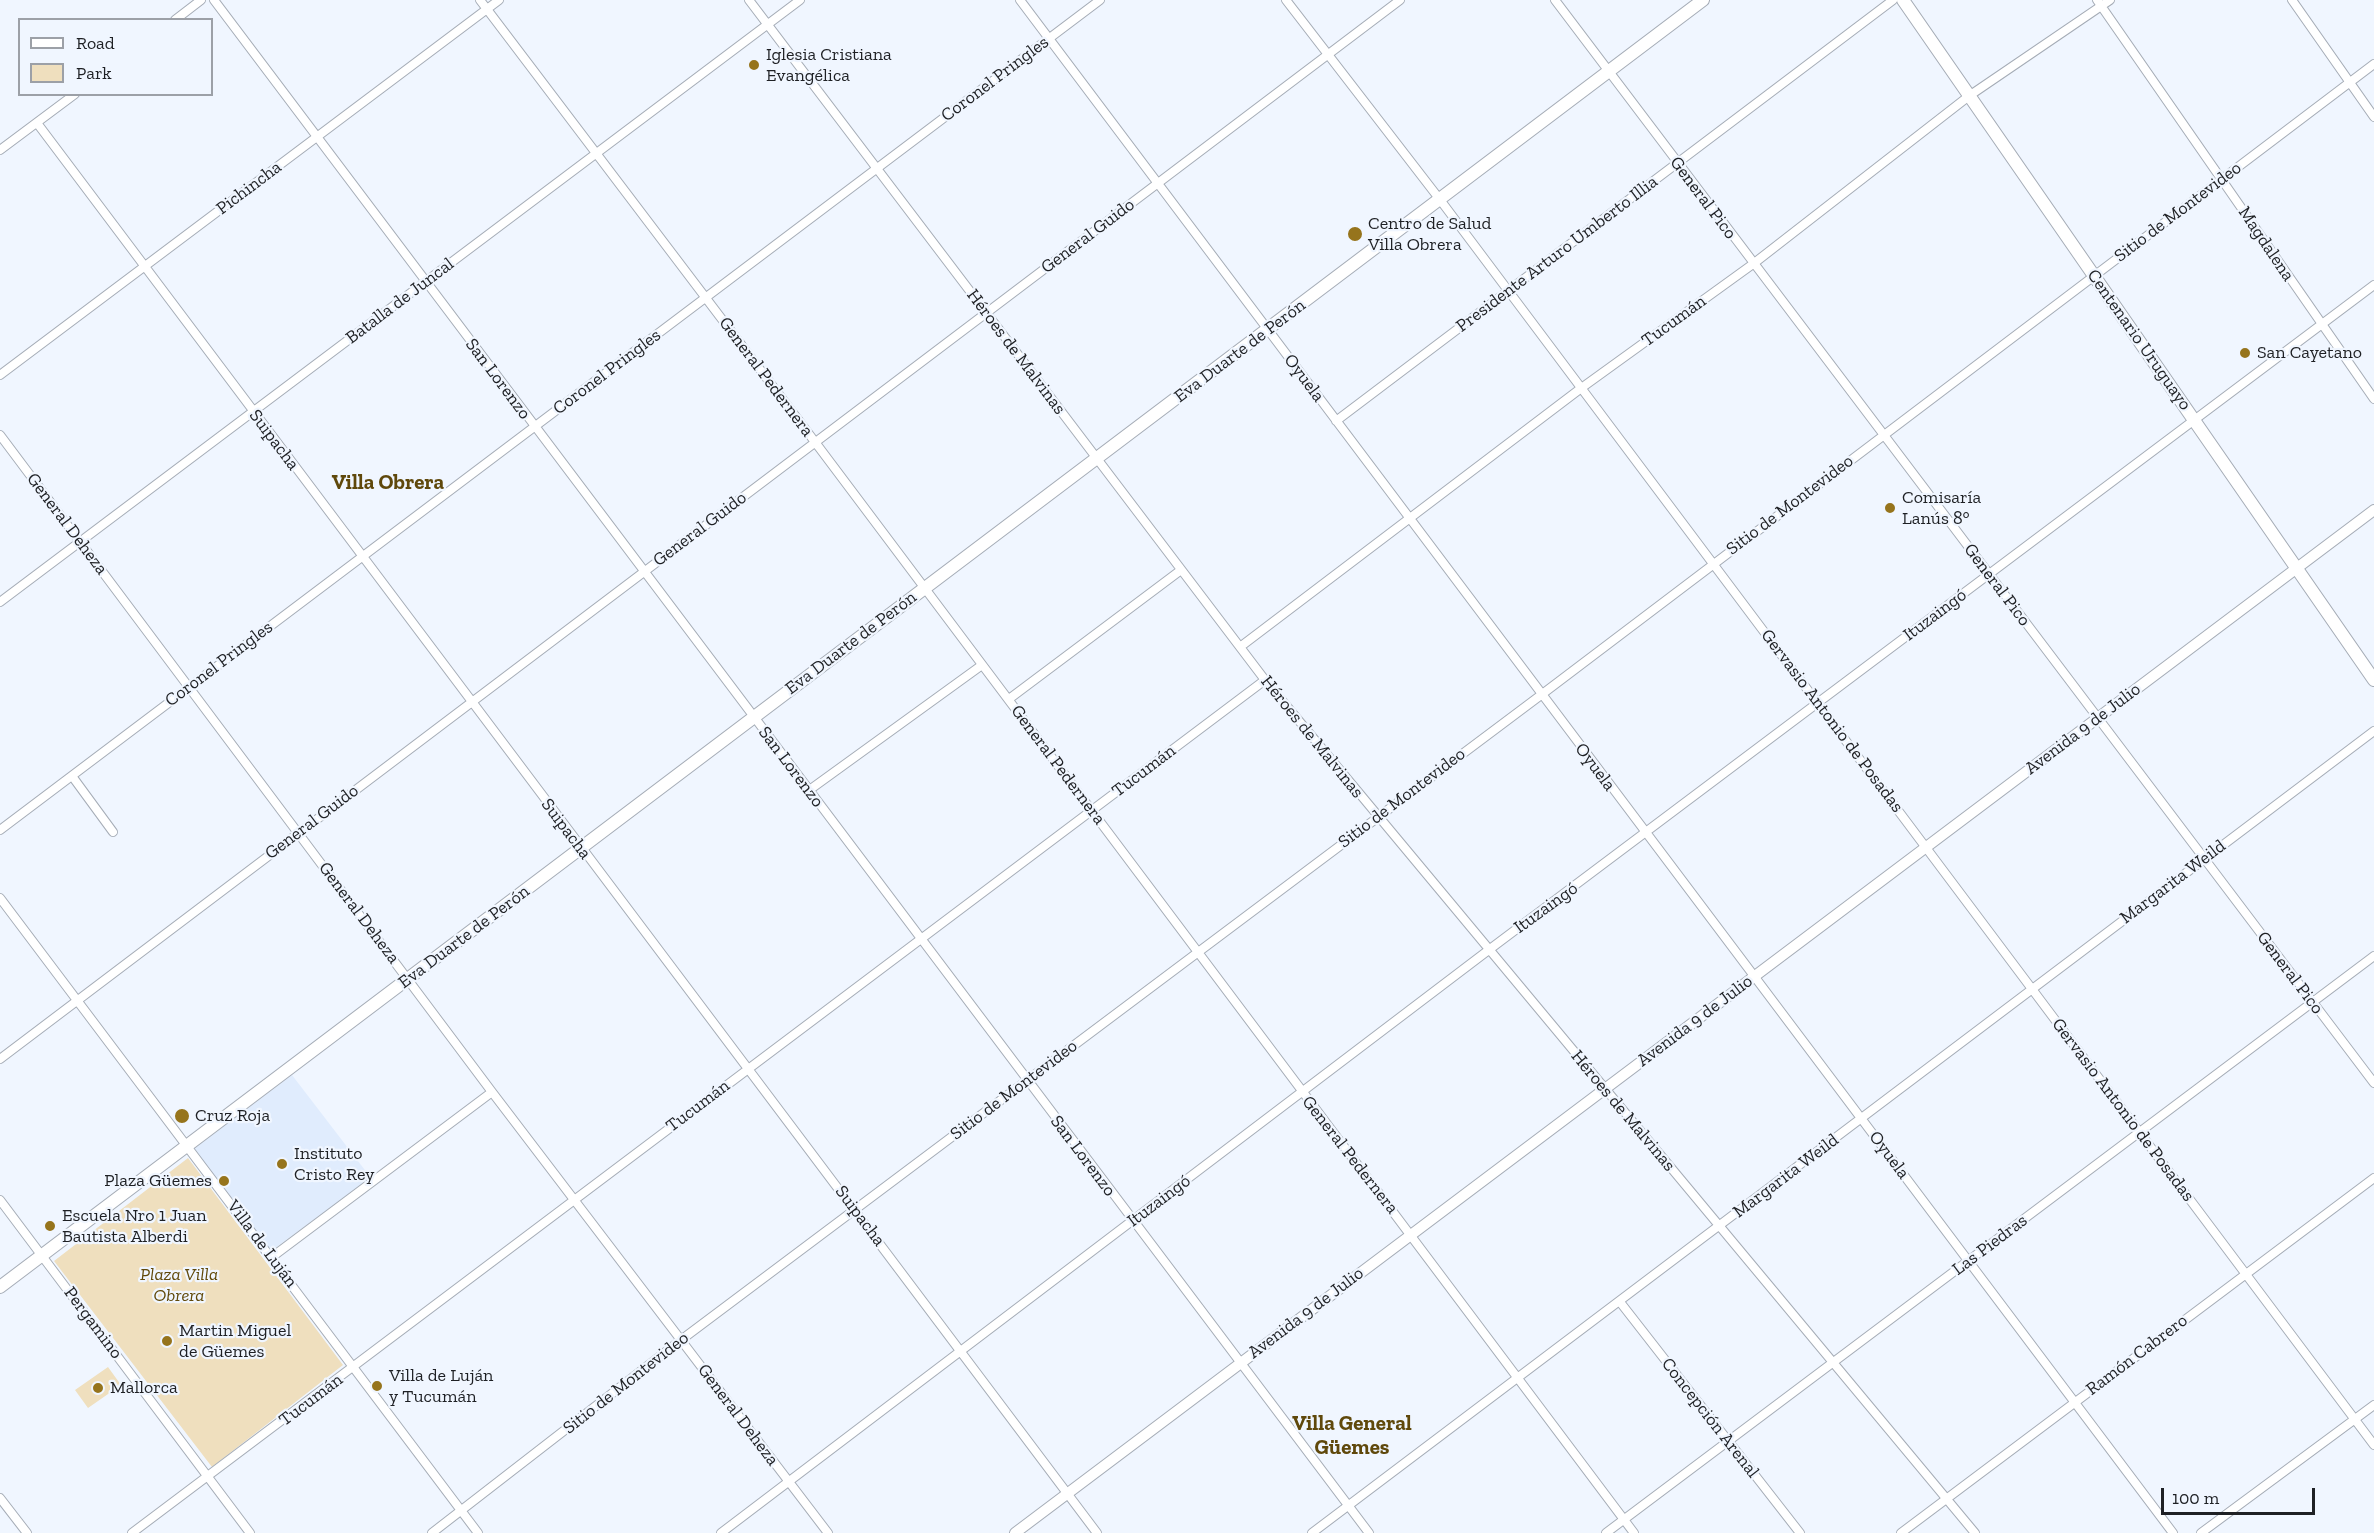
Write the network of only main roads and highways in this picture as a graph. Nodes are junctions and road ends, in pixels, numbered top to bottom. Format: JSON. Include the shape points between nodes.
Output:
{"nodes":[{"id":1,"x":1703,"y":0,"type":"edge"},
{"id":2,"x":1904,"y":0,"type":"edge"},
{"id":3,"x":2374,"y":680,"type":"edge"},
{"id":4,"x":0,"y":1287,"type":"edge"}],
"edges":[{"from":1,"to":4,"type":"main road","name":"Eva Duarte de Perón"},
{"from":2,"to":3,"type":"main road","name":"Centenario Uruguayo"}]}
